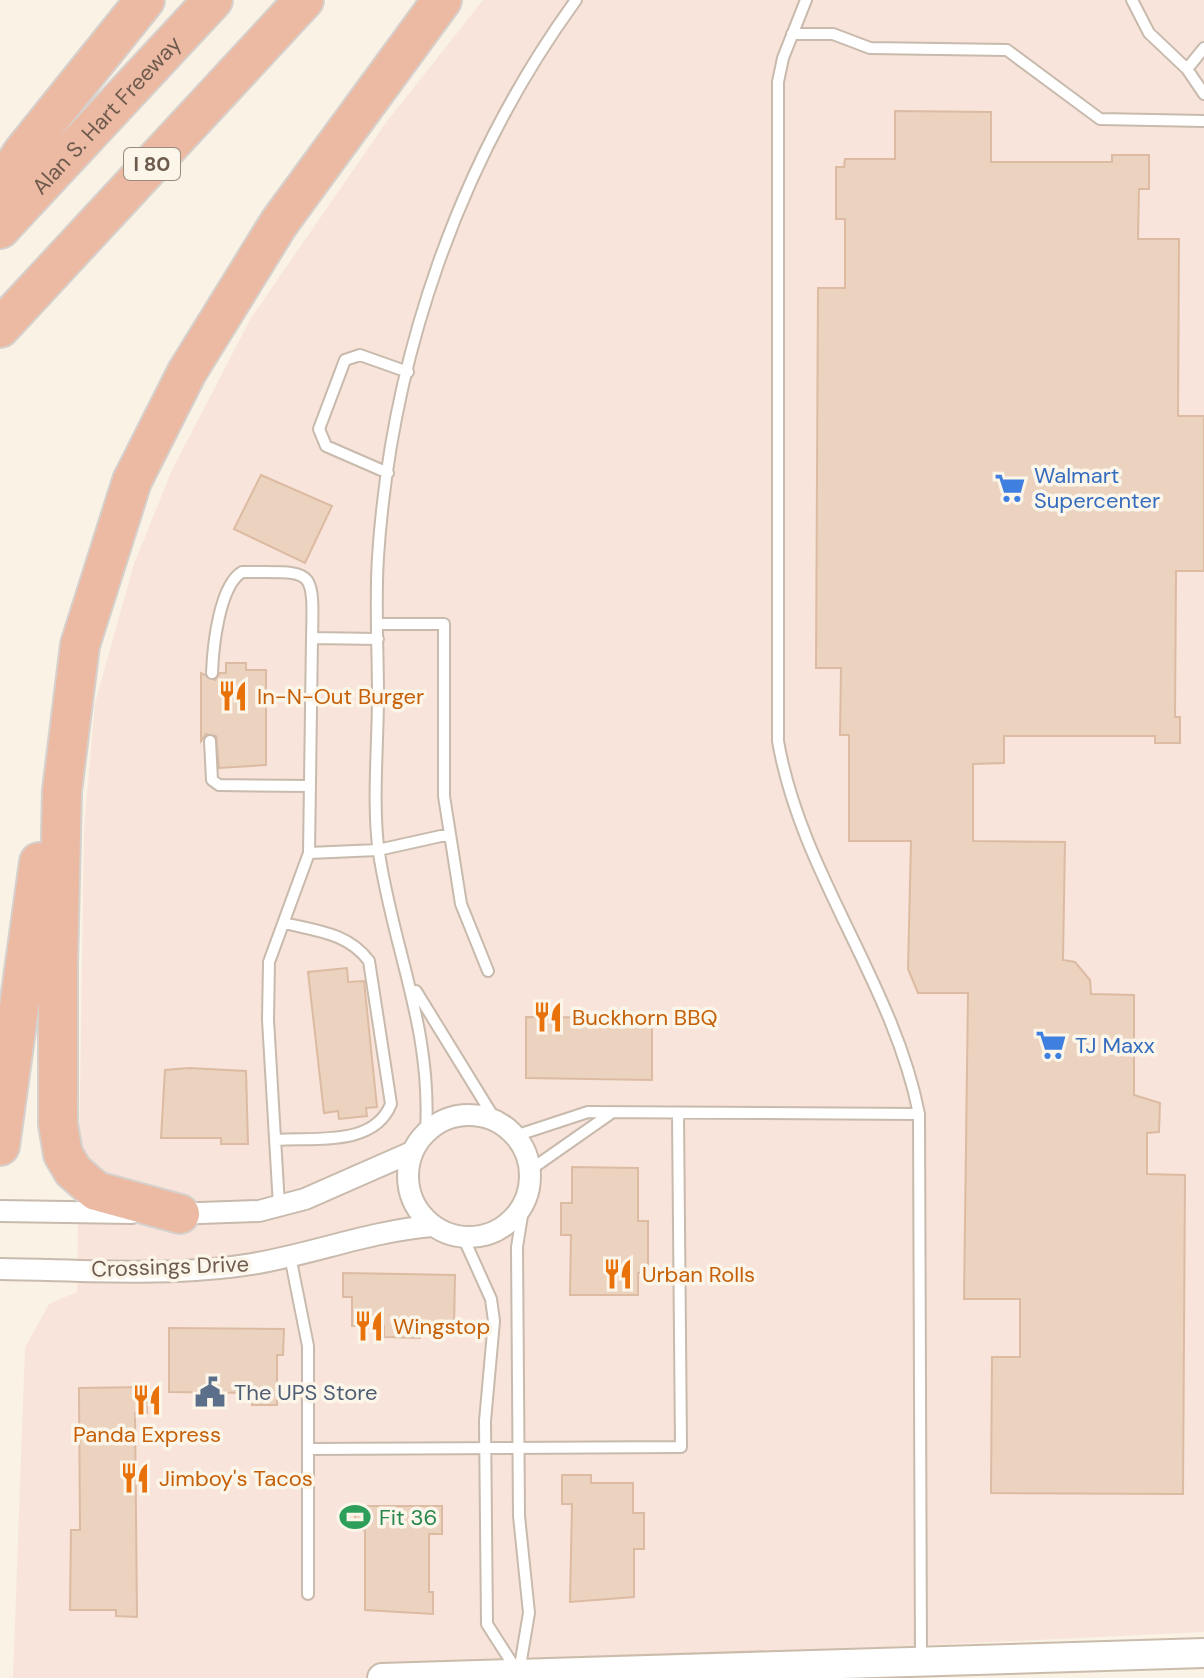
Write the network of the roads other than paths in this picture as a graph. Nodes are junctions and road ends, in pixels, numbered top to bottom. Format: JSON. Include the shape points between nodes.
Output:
{"nodes":[{"id":1,"x":145,"y":0,"type":"edge"},
{"id":2,"x":213,"y":0,"type":"edge"},
{"id":3,"x":304,"y":0,"type":"edge"},
{"id":4,"x":442,"y":0,"type":"edge"},
{"id":5,"x":576,"y":0,"type":"edge"},
{"id":6,"x":806,"y":0,"type":"edge"},
{"id":7,"x":1132,"y":0,"type":"edge"},
{"id":8,"x":792,"y":34,"type":"junction"},
{"id":9,"x":1204,"y":48,"type":"edge"},
{"id":10,"x":1187,"y":69,"type":"junction"},
{"id":11,"x":1204,"y":94,"type":"edge"},
{"id":12,"x":1204,"y":121,"type":"edge"},
{"id":13,"x":0,"y":187,"type":"edge"},
{"id":14,"x":0,"y":229,"type":"edge"},
{"id":15,"x":0,"y":328,"type":"edge"},
{"id":16,"x":408,"y":372,"type":"junction"},
{"id":17,"x":388,"y":473,"type":"junction"},
{"id":18,"x":378,"y":624,"type":"junction"},
{"id":19,"x":312,"y":638,"type":"junction"},
{"id":20,"x":378,"y":639,"type":"junction"},
{"id":21,"x":80,"y":645,"type":"junction"},
{"id":22,"x":212,"y":673,"type":"dead end"},
{"id":23,"x":210,"y":741,"type":"dead end"},
{"id":24,"x":310,"y":786,"type":"junction"},
{"id":25,"x":450,"y":834,"type":"junction"},
{"id":26,"x":378,"y":850,"type":"junction"},
{"id":27,"x":309,"y":853,"type":"junction"},
{"id":28,"x":284,"y":923,"type":"junction"},
{"id":29,"x":488,"y":971,"type":"dead end"},
{"id":30,"x":411,"y":983,"type":"junction"},
{"id":31,"x":678,"y":1113,"type":"junction"},
{"id":32,"x":610,"y":1114,"type":"junction"},
{"id":33,"x":919,"y":1114,"type":"junction"},
{"id":34,"x":496,"y":1121,"type":"junction"},
{"id":35,"x":426,"y":1132,"type":"junction"},
{"id":36,"x":515,"y":1136,"type":"junction"},
{"id":37,"x":276,"y":1140,"type":"junction"},
{"id":38,"x":0,"y":1146,"type":"edge"},
{"id":39,"x":412,"y":1152,"type":"junction"},
{"id":40,"x":530,"y":1170,"type":"junction"},
{"id":41,"x":524,"y":1203,"type":"junction"},
{"id":42,"x":279,"y":1206,"type":"junction"},
{"id":43,"x":0,"y":1211,"type":"edge"},
{"id":44,"x":180,"y":1214,"type":"junction"},
{"id":45,"x":432,"y":1226,"type":"junction"},
{"id":46,"x":463,"y":1237,"type":"junction"},
{"id":47,"x":290,"y":1256,"type":"junction"},
{"id":48,"x":0,"y":1269,"type":"edge"},
{"id":49,"x":519,"y":1447,"type":"junction"},
{"id":50,"x":485,"y":1448,"type":"junction"},
{"id":51,"x":308,"y":1449,"type":"junction"},
{"id":52,"x":308,"y":1594,"type":"dead end"},
{"id":53,"x":1204,"y":1653,"type":"edge"},
{"id":54,"x":921,"y":1663,"type":"junction"},
{"id":55,"x":519,"y":1676,"type":"edge"},
{"id":56,"x":382,"y":1678,"type":"edge"}],
"edges":[{"from":1,"to":13,"type":"highway"},
{"from":2,"to":14,"type":"highway","name":"Alan S. Hart Freeway"},
{"from":3,"to":15,"type":"highway","number":"I 80"},
{"from":4,"to":21,"type":"highway","via":[[279,223],[201,348],[132,481]]},
{"from":5,"to":16,"type":"lane","via":[[511,99],[477,164],[428,296]]},
{"from":6,"to":8,"type":"lane"},
{"from":7,"to":10,"type":"lane","via":[[1149,33]]},
{"from":8,"to":12,"type":"lane","via":[[833,34],[870,48],[1007,50],[1100,119]]},
{"from":8,"to":33,"type":"lane","via":[[778,82],[778,741],[786,788],[803,834],[901,1042]]},
{"from":9,"to":10,"type":"lane"},
{"from":10,"to":11,"type":"lane"},
{"from":16,"to":17,"type":"lane"},
{"from":16,"to":17,"type":"lane","via":[[360,355],[345,360],[319,429],[326,446]]},
{"from":17,"to":18,"type":"lane","via":[[378,558]]},
{"from":18,"to":20,"type":"lane"},
{"from":18,"to":25,"type":"lane","via":[[444,624],[444,796]]},
{"from":19,"to":20,"type":"lane"},
{"from":19,"to":22,"type":"lane","via":[[313,588],[308,579],[295,573],[242,572],[229,584]]},
{"from":19,"to":24,"type":"lane"},
{"from":20,"to":26,"type":"lane"},
{"from":21,"to":38,"type":"highway","via":[[65,671],[53,737]]},
{"from":21,"to":44,"type":"highway","via":[[62,791],[58,1124],[63,1154],[96,1191]]},
{"from":23,"to":24,"type":"lane","via":[[212,780],[219,785]]},
{"from":24,"to":27,"type":"lane"},
{"from":25,"to":26,"type":"lane"},
{"from":25,"to":29,"type":"lane","via":[[461,904]]},
{"from":26,"to":27,"type":"lane"},
{"from":26,"to":30,"type":"lane"},
{"from":27,"to":28,"type":"lane"},
{"from":28,"to":37,"type":"lane","via":[[269,962]]},
{"from":28,"to":37,"type":"lane","via":[[342,937],[369,961],[391,1104],[385,1119],[366,1132]]},
{"from":30,"to":34,"type":"lane"},
{"from":30,"to":35,"type":"lane","via":[[424,1061]]},
{"from":31,"to":32,"type":"lane"},
{"from":31,"to":33,"type":"lane"},
{"from":31,"to":49,"type":"lane","via":[[681,1447]]},
{"from":32,"to":36,"type":"lane","via":[[573,1114]]},
{"from":32,"to":40,"type":"lane"},
{"from":33,"to":54,"type":"lane"},
{"from":34,"to":35,"type":"street","via":[[459,1116]]},
{"from":34,"to":36,"type":"street"},
{"from":35,"to":39,"type":"street"},
{"from":36,"to":40,"type":"street"},
{"from":37,"to":42,"type":"lane"},
{"from":39,"to":42,"type":"street"},
{"from":39,"to":45,"type":"street","via":[[409,1192]]},
{"from":40,"to":41,"type":"street"},
{"from":41,"to":46,"type":"street","via":[[499,1229]]},
{"from":41,"to":49,"type":"lane","via":[[517,1247]]},
{"from":42,"to":44,"type":"street","via":[[223,1215]]},
{"from":43,"to":44,"type":"street"},
{"from":45,"to":46,"type":"street"},
{"from":45,"to":47,"type":"street","name":"Crossings Drive","via":[[390,1230]]},
{"from":46,"to":50,"type":"lane","via":[[491,1299],[494,1321]]},
{"from":47,"to":48,"type":"street","name":"Crossings Drive","via":[[215,1268]]},
{"from":47,"to":51,"type":"lane","via":[[308,1346]]},
{"from":49,"to":50,"type":"lane"},
{"from":49,"to":55,"type":"lane","via":[[519,1516],[529,1613]]},
{"from":50,"to":51,"type":"lane"},
{"from":50,"to":55,"type":"lane","via":[[487,1624]]},
{"from":51,"to":52,"type":"lane"},
{"from":53,"to":54,"type":"street"},
{"from":54,"to":55,"type":"street"},
{"from":55,"to":56,"type":"street"}]}
